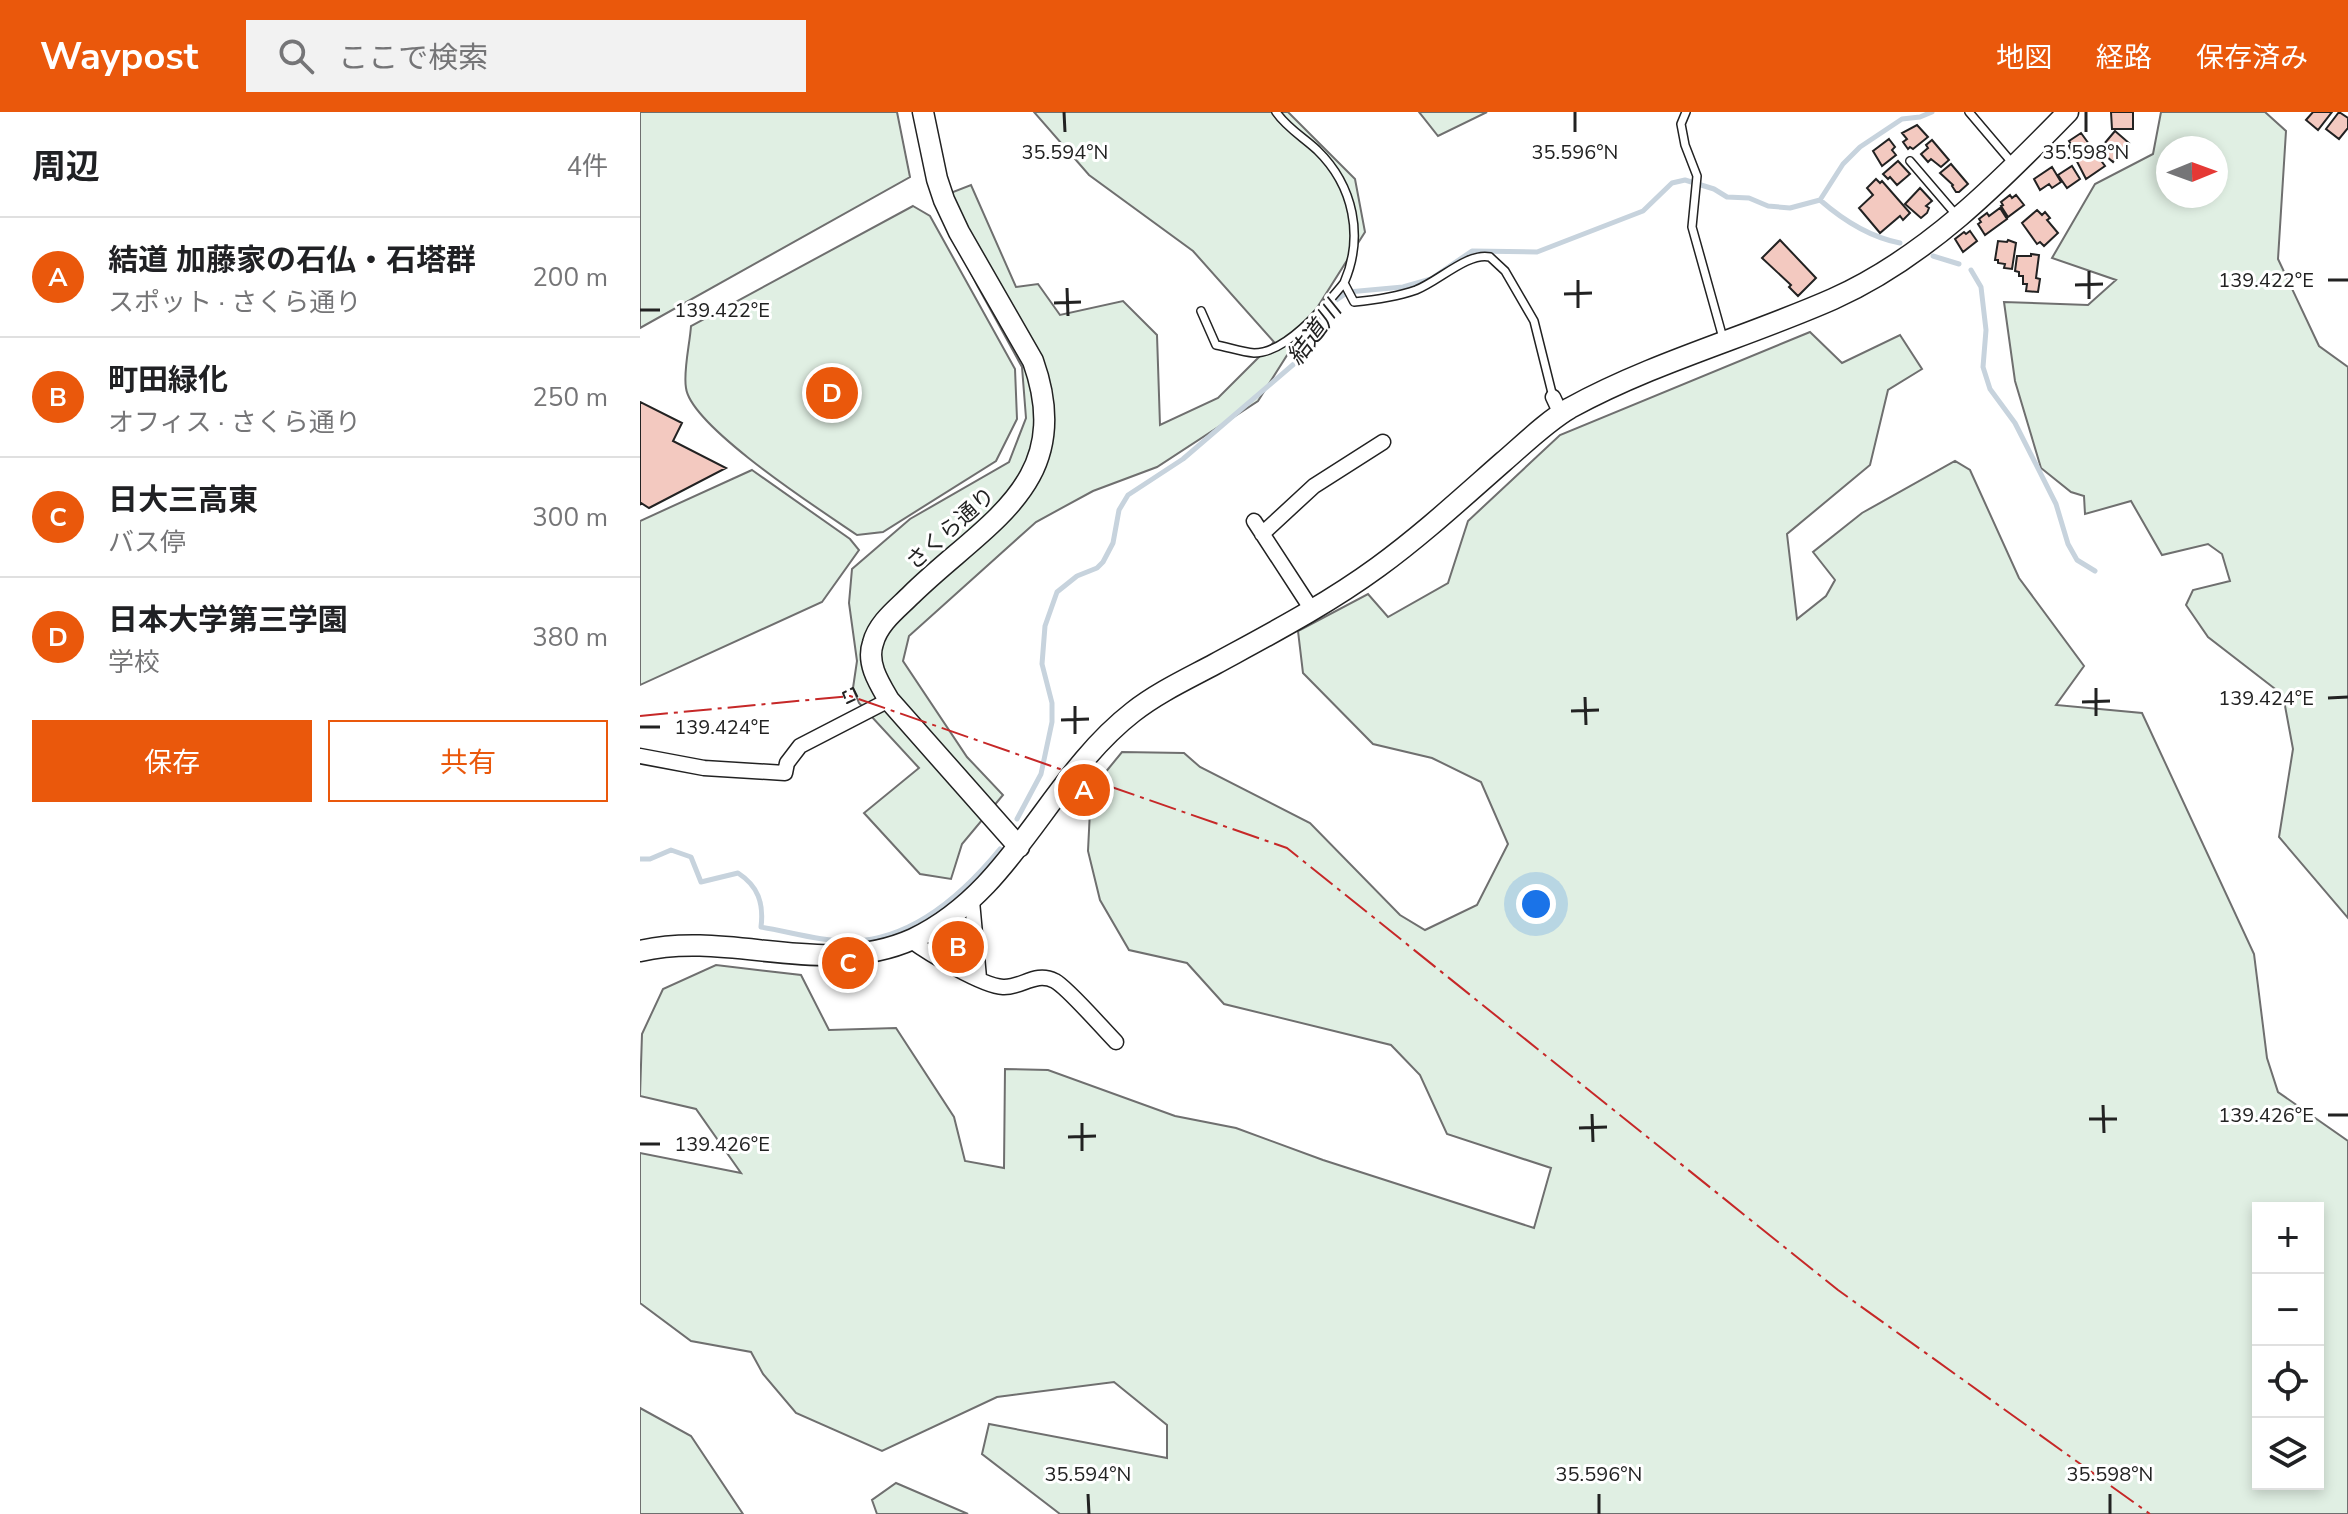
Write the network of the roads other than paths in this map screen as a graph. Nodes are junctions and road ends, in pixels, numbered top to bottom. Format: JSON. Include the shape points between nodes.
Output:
{"nodes":[{"id":1,"x":923,"y":112,"type":"edge"},
{"id":2,"x":1276,"y":112,"type":"edge"},
{"id":3,"x":1686,"y":112,"type":"edge"},
{"id":4,"x":1969,"y":112,"type":"edge"},
{"id":5,"x":2068,"y":112,"type":"edge"},
{"id":6,"x":1910,"y":161,"type":"dead end"},
{"id":7,"x":2015,"y":166,"type":"junction"},
{"id":8,"x":1958,"y":217,"type":"junction"},
{"id":9,"x":1345,"y":286,"type":"junction"},
{"id":10,"x":1201,"y":311,"type":"dead end"},
{"id":11,"x":1723,"y":340,"type":"junction"},
{"id":12,"x":1557,"y":405,"type":"junction"},
{"id":13,"x":1383,"y":442,"type":"dead end"},
{"id":14,"x":1312,"y":610,"type":"junction"},
{"id":15,"x":889,"y":700,"type":"junction"},
{"id":16,"x":640,"y":756,"type":"edge"},
{"id":17,"x":1019,"y":847,"type":"junction"},
{"id":18,"x":972,"y":901,"type":"junction"},
{"id":19,"x":910,"y":940,"type":"junction"},
{"id":20,"x":640,"y":951,"type":"edge"},
{"id":21,"x":979,"y":978,"type":"junction"},
{"id":22,"x":1116,"y":1042,"type":"dead end"}],
"edges":[{"from":1,"to":15,"type":"street","name":"さくら通り","via":[[949,211],[1033,361],[1044,424],[1034,469],[1013,504],[924,582],[877,633],[872,660]]},
{"from":2,"to":9,"type":"lane","via":[[1320,153],[1346,189],[1354,240]]},
{"from":3,"to":11,"type":"lane","via":[[1681,124],[1697,176],[1692,227]]},
{"from":4,"to":7,"type":"lane"},
{"from":5,"to":7,"type":"street"},
{"from":6,"to":8,"type":"lane"},
{"from":7,"to":8,"type":"street"},
{"from":8,"to":11,"type":"street","via":[[1921,248],[1835,298]]},
{"from":9,"to":10,"type":"lane","via":[[1290,338],[1254,353],[1216,345]]},
{"from":9,"to":12,"type":"lane","via":[[1354,302],[1381,299],[1415,290],[1474,257],[1490,257],[1505,271],[1534,321]]},
{"from":11,"to":12,"type":"street","via":[[1606,391]]},
{"from":12,"to":14,"type":"street","via":[[1415,539]]},
{"from":13,"to":14,"type":"street","via":[[1258,528]]},
{"from":14,"to":17,"type":"street","via":[[1134,711],[1095,748]]},
{"from":15,"to":16,"type":"street","via":[[800,746],[785,773],[704,768]]},
{"from":15,"to":17,"type":"street","name":"さくら通り"},
{"from":17,"to":18,"type":"street"},
{"from":18,"to":19,"type":"street"},
{"from":18,"to":21,"type":"street"},
{"from":19,"to":20,"type":"street","via":[[865,953],[827,956],[704,946]]},
{"from":19,"to":21,"type":"street"},
{"from":21,"to":22,"type":"street","via":[[998,987],[1032,978],[1057,982]]}]}
